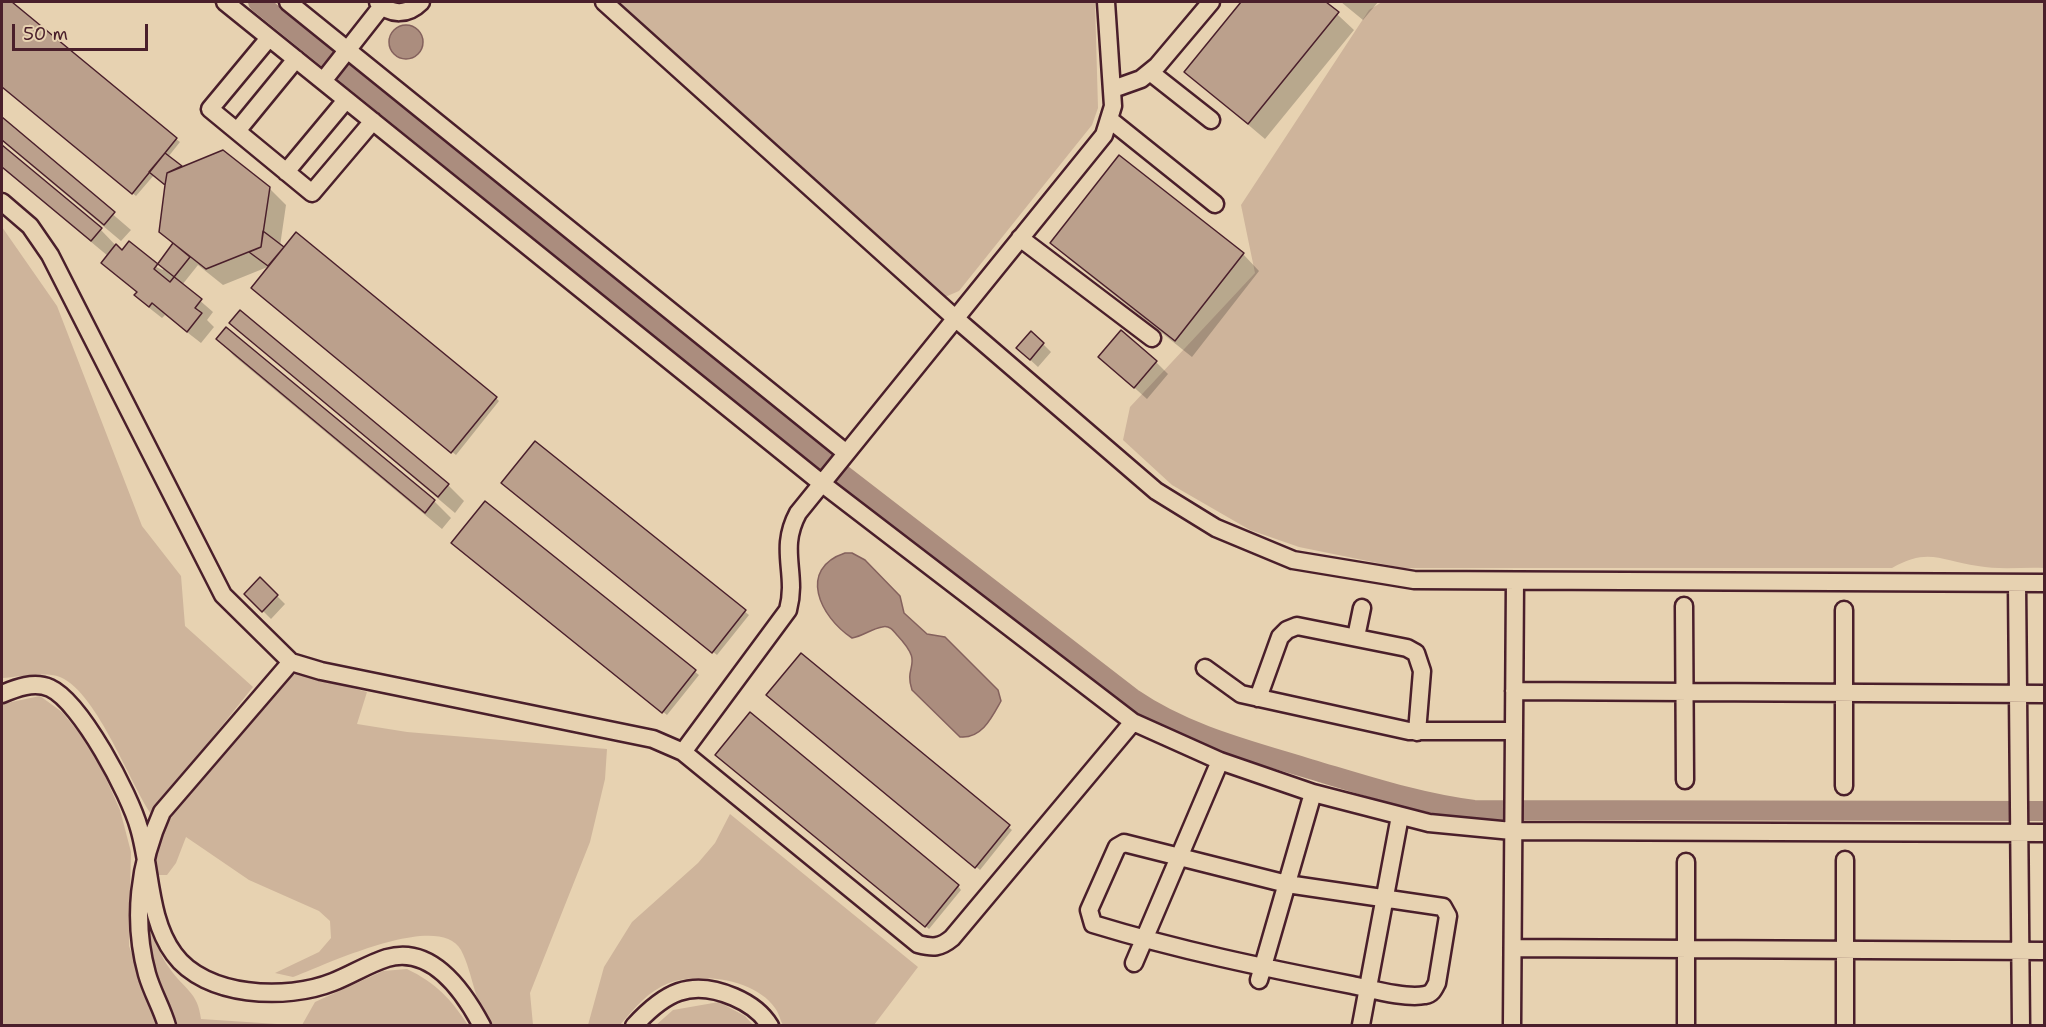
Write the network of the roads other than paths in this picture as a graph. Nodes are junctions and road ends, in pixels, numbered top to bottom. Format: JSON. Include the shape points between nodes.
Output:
{"nodes":[{"id":1,"x":225,"y":2,"type":"edge"},
{"id":2,"x":288,"y":2,"type":"edge"},
{"id":3,"x":421,"y":2,"type":"edge"},
{"id":4,"x":604,"y":2,"type":"edge"},
{"id":5,"x":1106,"y":2,"type":"edge"},
{"id":6,"x":1211,"y":2,"type":"edge"},
{"id":7,"x":380,"y":4,"type":"edge"},
{"id":8,"x":269,"y":38,"type":"junction"},
{"id":9,"x":346,"y":56,"type":"junction"},
{"id":10,"x":296,"y":59,"type":"junction"},
{"id":11,"x":1150,"y":72,"type":"junction"},
{"id":12,"x":327,"y":77,"type":"junction"},
{"id":13,"x":1113,"y":90,"type":"junction"},
{"id":14,"x":346,"y":100,"type":"junction"},
{"id":15,"x":1109,"y":118,"type":"junction"},
{"id":16,"x":1211,"y":120,"type":"dead end"},
{"id":17,"x":373,"y":121,"type":"junction"},
{"id":18,"x":237,"y":131,"type":"junction"},
{"id":19,"x":286,"y":172,"type":"junction"},
{"id":20,"x":2,"y":202,"type":"edge"},
{"id":21,"x":1215,"y":204,"type":"dead end"},
{"id":22,"x":1020,"y":238,"type":"junction"},
{"id":23,"x":955,"y":318,"type":"junction"},
{"id":24,"x":1152,"y":338,"type":"dead end"},
{"id":25,"x":832,"y":467,"type":"junction"},
{"id":26,"x":1515,"y":581,"type":"junction"},
{"id":27,"x":2017,"y":583,"type":"junction"},
{"id":28,"x":2044,"y":583,"type":"edge"},
{"id":29,"x":1684,"y":606,"type":"dead end"},
{"id":30,"x":1362,"y":608,"type":"dead end"},
{"id":31,"x":1844,"y":610,"type":"dead end"},
{"id":32,"x":1356,"y":637,"type":"junction"},
{"id":33,"x":291,"y":662,"type":"junction"},
{"id":34,"x":1205,"y":668,"type":"dead end"},
{"id":35,"x":1514,"y":691,"type":"junction"},
{"id":36,"x":1685,"y":692,"type":"junction"},
{"id":37,"x":1844,"y":693,"type":"junction"},
{"id":38,"x":2,"y":694,"type":"edge"},
{"id":39,"x":2019,"y":694,"type":"junction"},
{"id":40,"x":2044,"y":694,"type":"edge"},
{"id":41,"x":1258,"y":698,"type":"junction"},
{"id":42,"x":1133,"y":722,"type":"junction"},
{"id":43,"x":1513,"y":731,"type":"junction"},
{"id":44,"x":1417,"y":732,"type":"junction"},
{"id":45,"x":683,"y":752,"type":"junction"},
{"id":46,"x":1220,"y":761,"type":"junction"},
{"id":47,"x":1685,"y":780,"type":"dead end"},
{"id":48,"x":1844,"y":786,"type":"dead end"},
{"id":49,"x":1313,"y":793,"type":"junction"},
{"id":50,"x":1400,"y":816,"type":"junction"},
{"id":51,"x":1512,"y":826,"type":"junction"},
{"id":52,"x":2020,"y":829,"type":"junction"},
{"id":53,"x":2044,"y":833,"type":"edge"},
{"id":54,"x":1180,"y":855,"type":"junction"},
{"id":55,"x":145,"y":857,"type":"junction"},
{"id":56,"x":1845,"y":860,"type":"dead end"},
{"id":57,"x":1686,"y":862,"type":"dead end"},
{"id":58,"x":1287,"y":884,"type":"junction"},
{"id":59,"x":1384,"y":899,"type":"junction"},
{"id":60,"x":1144,"y":939,"type":"junction"},
{"id":61,"x":1514,"y":948,"type":"junction"},
{"id":62,"x":1686,"y":949,"type":"junction"},
{"id":63,"x":1845,"y":950,"type":"junction"},
{"id":64,"x":2044,"y":951,"type":"edge"},
{"id":65,"x":2021,"y":952,"type":"junction"},
{"id":66,"x":1134,"y":963,"type":"dead end"},
{"id":67,"x":1261,"y":974,"type":"junction"},
{"id":68,"x":1368,"y":988,"type":"junction"},
{"id":69,"x":1361,"y":1025,"type":"edge"},
{"id":70,"x":167,"y":1026,"type":"edge"},
{"id":71,"x":482,"y":1026,"type":"edge"},
{"id":72,"x":634,"y":1026,"type":"edge"},
{"id":73,"x":770,"y":1026,"type":"edge"},
{"id":74,"x":1512,"y":1026,"type":"edge"},
{"id":75,"x":1686,"y":1026,"type":"edge"},
{"id":76,"x":1845,"y":1026,"type":"edge"},
{"id":77,"x":2021,"y":1026,"type":"edge"}],
"edges":[{"from":1,"to":8,"type":"street"},
{"from":2,"to":9,"type":"street"},
{"from":3,"to":7,"type":"street","via":[[407,12],[389,11]]},
{"from":4,"to":23,"type":"street"},
{"from":5,"to":13,"type":"street"},
{"from":6,"to":11,"type":"street"},
{"from":7,"to":9,"type":"street"},
{"from":8,"to":10,"type":"street"},
{"from":8,"to":18,"type":"street","via":[[210,109]]},
{"from":9,"to":12,"type":"street"},
{"from":9,"to":25,"type":"street"},
{"from":10,"to":12,"type":"street"},
{"from":10,"to":18,"type":"street"},
{"from":11,"to":13,"type":"street"},
{"from":11,"to":16,"type":"street"},
{"from":12,"to":14,"type":"street"},
{"from":13,"to":15,"type":"street"},
{"from":14,"to":17,"type":"street"},
{"from":14,"to":19,"type":"street"},
{"from":15,"to":21,"type":"street"},
{"from":15,"to":22,"type":"street","via":[[1104,135]]},
{"from":17,"to":19,"type":"street","via":[[312,193]]},
{"from":17,"to":25,"type":"street"},
{"from":18,"to":19,"type":"street"},
{"from":20,"to":33,"type":"street","via":[[30,226],[50,255],[223,595]]},
{"from":22,"to":23,"type":"street"},
{"from":22,"to":24,"type":"street"},
{"from":23,"to":25,"type":"street"},
{"from":23,"to":26,"type":"street","via":[[1156,491],[1216,528],[1293,560],[1358,572],[1414,580]]},
{"from":25,"to":42,"type":"street"},
{"from":25,"to":45,"type":"street","via":[[790,528],[792,597],[788,610]]},
{"from":26,"to":27,"type":"street"},
{"from":26,"to":35,"type":"street"},
{"from":27,"to":28,"type":"street"},
{"from":27,"to":39,"type":"street"},
{"from":29,"to":36,"type":"street"},
{"from":30,"to":32,"type":"street"},
{"from":31,"to":37,"type":"street"},
{"from":32,"to":41,"type":"street","via":[[1304,626],[1287,630],[1280,637]]},
{"from":32,"to":44,"type":"street","via":[[1416,653],[1422,671]]},
{"from":33,"to":45,"type":"street","via":[[652,739]]},
{"from":33,"to":55,"type":"street","via":[[162,812]]},
{"from":34,"to":41,"type":"street","via":[[1230,689]]},
{"from":35,"to":36,"type":"street"},
{"from":35,"to":43,"type":"street"},
{"from":36,"to":37,"type":"street"},
{"from":36,"to":47,"type":"street"},
{"from":37,"to":39,"type":"street"},
{"from":37,"to":48,"type":"street"},
{"from":38,"to":55,"type":"street","via":[[37,686],[50,688],[66,702],[90,732],[129,801]]},
{"from":39,"to":40,"type":"street"},
{"from":39,"to":52,"type":"street"},
{"from":41,"to":44,"type":"street"},
{"from":42,"to":45,"type":"street","via":[[952,938],[932,948],[918,944]]},
{"from":42,"to":46,"type":"street"},
{"from":43,"to":44,"type":"street"},
{"from":43,"to":51,"type":"street"},
{"from":46,"to":49,"type":"street"},
{"from":46,"to":54,"type":"street"},
{"from":49,"to":50,"type":"street"},
{"from":49,"to":58,"type":"street"},
{"from":50,"to":51,"type":"street","via":[[1429,823]]},
{"from":50,"to":59,"type":"street"},
{"from":51,"to":52,"type":"street"},
{"from":51,"to":61,"type":"street"},
{"from":52,"to":53,"type":"street"},
{"from":52,"to":65,"type":"street"},
{"from":54,"to":58,"type":"street"},
{"from":54,"to":60,"type":"street"},
{"from":54,"to":60,"type":"street","via":[[1133,843],[1117,847],[1089,910],[1093,924]]},
{"from":55,"to":70,"type":"street","via":[[139,941]]},
{"from":55,"to":71,"type":"street","via":[[163,935],[189,971],[205,981],[239,991],[292,991],[333,982],[388,958],[414,957],[447,975],[471,1004]]},
{"from":56,"to":63,"type":"street"},
{"from":57,"to":62,"type":"street"},
{"from":58,"to":59,"type":"street"},
{"from":58,"to":67,"type":"street"},
{"from":59,"to":68,"type":"street"},
{"from":59,"to":68,"type":"street","via":[[1447,910],[1437,983],[1432,992],[1419,996]]},
{"from":60,"to":66,"type":"street"},
{"from":60,"to":67,"type":"street"},
{"from":61,"to":62,"type":"street"},
{"from":61,"to":74,"type":"street"},
{"from":62,"to":63,"type":"street"},
{"from":62,"to":75,"type":"street"},
{"from":63,"to":65,"type":"street"},
{"from":63,"to":76,"type":"street"},
{"from":64,"to":65,"type":"street"},
{"from":65,"to":77,"type":"street"},
{"from":67,"to":68,"type":"street"},
{"from":68,"to":69,"type":"street"},
{"from":72,"to":73,"type":"street","via":[[654,1004],[678,991],[700,987],[719,990],[749,1003]]}]}
